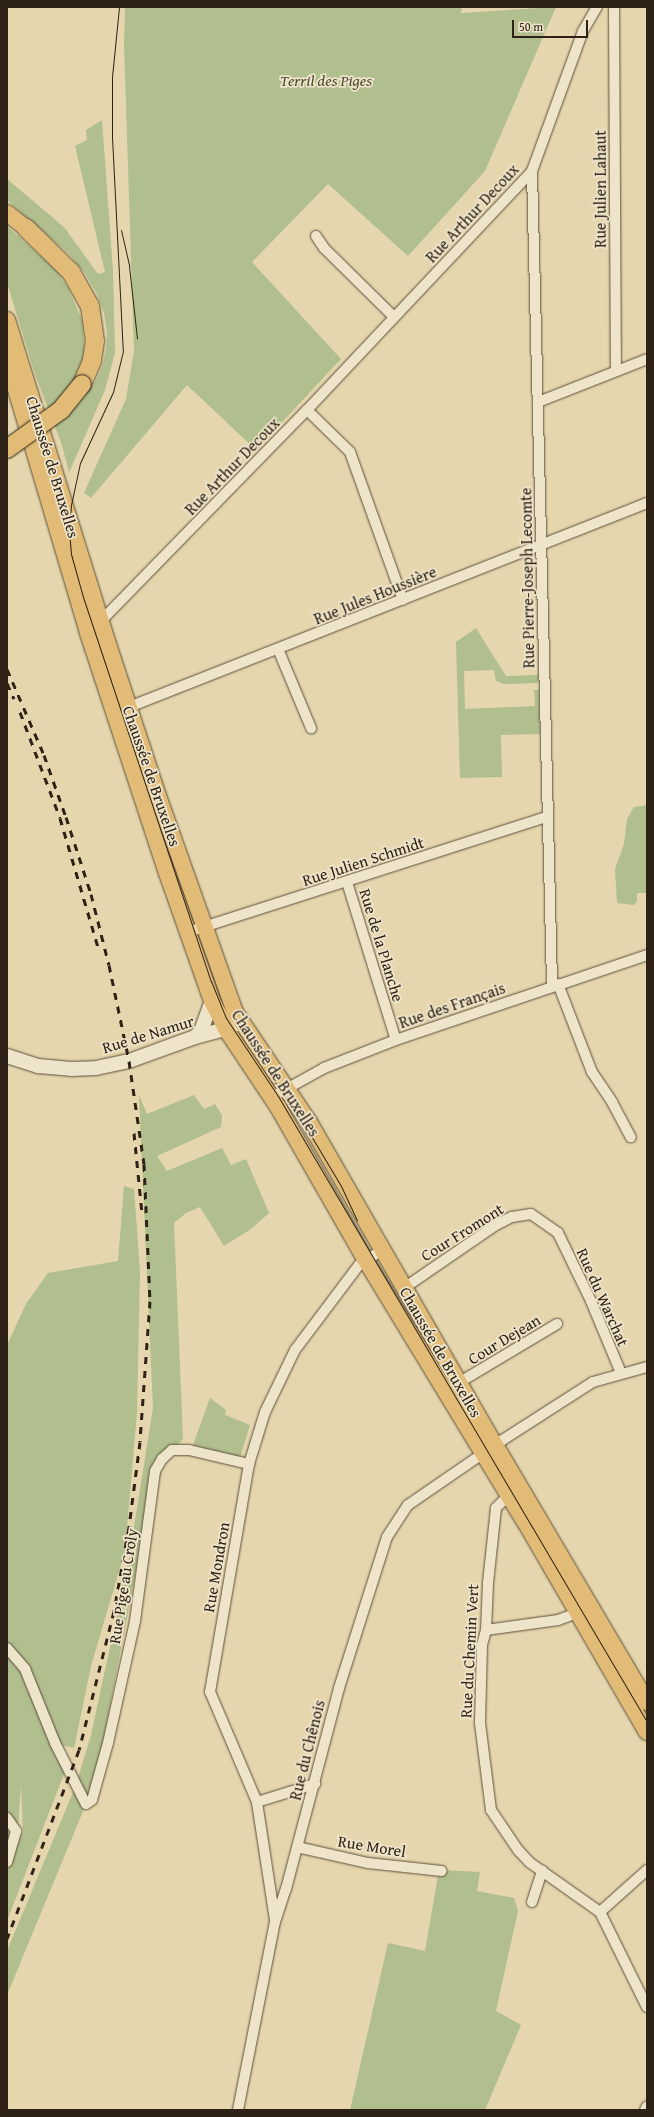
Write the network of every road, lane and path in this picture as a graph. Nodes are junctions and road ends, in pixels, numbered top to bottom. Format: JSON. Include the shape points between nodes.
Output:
{"nodes":[{"id":1,"x":597,"y":7,"type":"edge"},
{"id":2,"x":614,"y":7,"type":"edge"},
{"id":3,"x":532,"y":171,"type":"junction"},
{"id":4,"x":7,"y":213,"type":"edge"},
{"id":5,"x":26,"y":228,"type":"joint"},
{"id":6,"x":316,"y":236,"type":"dead end"},
{"id":7,"x":394,"y":317,"type":"junction"},
{"id":8,"x":7,"y":320,"type":"edge"},
{"id":9,"x":7,"y":359,"type":"edge"},
{"id":10,"x":647,"y":359,"type":"edge"},
{"id":11,"x":616,"y":370,"type":"junction"},
{"id":12,"x":538,"y":402,"type":"junction"},
{"id":13,"x":307,"y":410,"type":"junction"},
{"id":14,"x":7,"y":449,"type":"edge"},
{"id":15,"x":647,"y":503,"type":"edge"},
{"id":16,"x":543,"y":542,"type":"junction"},
{"id":17,"x":403,"y":600,"type":"junction"},
{"id":18,"x":101,"y":622,"type":"junction"},
{"id":19,"x":88,"y":633,"type":"junction"},
{"id":20,"x":278,"y":650,"type":"junction"},
{"id":21,"x":121,"y":709,"type":"junction"},
{"id":22,"x":311,"y":728,"type":"dead end"},
{"id":23,"x":547,"y":817,"type":"junction"},
{"id":24,"x":347,"y":882,"type":"junction"},
{"id":25,"x":204,"y":927,"type":"junction"},
{"id":26,"x":188,"y":932,"type":"junction"},
{"id":27,"x":647,"y":955,"type":"edge"},
{"id":28,"x":555,"y":985,"type":"junction"},
{"id":29,"x":212,"y":1001,"type":"junction"},
{"id":30,"x":241,"y":1021,"type":"junction"},
{"id":31,"x":226,"y":1029,"type":"junction"},
{"id":32,"x":195,"y":1037,"type":"junction"},
{"id":33,"x":396,"y":1040,"type":"junction"},
{"id":34,"x":9,"y":1059,"type":"edge"},
{"id":35,"x":289,"y":1088,"type":"junction"},
{"id":36,"x":272,"y":1097,"type":"junction"},
{"id":37,"x":631,"y":1137,"type":"dead end"},
{"id":38,"x":558,"y":1233,"type":"joint"},
{"id":39,"x":382,"y":1250,"type":"junction"},
{"id":40,"x":365,"y":1259,"type":"junction"},
{"id":41,"x":404,"y":1288,"type":"junction"},
{"id":42,"x":558,"y":1324,"type":"dead end"},
{"id":43,"x":647,"y":1367,"type":"edge"},
{"id":44,"x":621,"y":1372,"type":"junction"},
{"id":45,"x":459,"y":1383,"type":"junction"},
{"id":46,"x":445,"y":1391,"type":"junction"},
{"id":47,"x":490,"y":1449,"type":"junction"},
{"id":48,"x":249,"y":1464,"type":"junction"},
{"id":49,"x":514,"y":1491,"type":"junction"},
{"id":50,"x":577,"y":1613,"type":"junction"},
{"id":51,"x":486,"y":1630,"type":"junction"},
{"id":52,"x":7,"y":1648,"type":"edge"},
{"id":53,"x":647,"y":1702,"type":"edge"},
{"id":54,"x":647,"y":1732,"type":"edge"},
{"id":55,"x":315,"y":1784,"type":"junction"},
{"id":56,"x":257,"y":1802,"type":"junction"},
{"id":57,"x":7,"y":1818,"type":"edge"},
{"id":58,"x":298,"y":1847,"type":"junction"},
{"id":59,"x":7,"y":1862,"type":"edge"},
{"id":60,"x":647,"y":1870,"type":"edge"},
{"id":61,"x":442,"y":1871,"type":"dead end"},
{"id":62,"x":542,"y":1871,"type":"junction"},
{"id":63,"x":532,"y":1902,"type":"dead end"},
{"id":64,"x":600,"y":1912,"type":"junction"},
{"id":65,"x":275,"y":1922,"type":"junction"},
{"id":66,"x":647,"y":2007,"type":"edge"},
{"id":67,"x":647,"y":2106,"type":"edge"},
{"id":68,"x":238,"y":2110,"type":"edge"},
{"id":69,"x":645,"y":2110,"type":"edge"}],
"edges":[{"from":1,"to":3,"type":"street","name":"Rue Arthur Decoux","via":[[582,31]]},
{"from":2,"to":11,"type":"street","name":"Rue Julien Lahaut"},
{"from":3,"to":7,"type":"street","name":"Rue Arthur Decoux"},
{"from":3,"to":12,"type":"street","name":"Rue Pierre-Joseph Lecomte"},
{"from":4,"to":5,"type":"main road"},
{"from":5,"to":14,"type":"highway","bridge":true,"via":[[71,272],[90,306],[95,342],[92,361],[82,384],[61,410]]},
{"from":6,"to":7,"type":"street","via":[[324,248]]},
{"from":7,"to":13,"type":"street","name":"Rue Arthur Decoux"},
{"from":8,"to":18,"type":"main road","name":"Chaussée de Bruxelles"},
{"from":9,"to":19,"type":"main road","name":"Chaussée de Bruxelles"},
{"from":10,"to":11,"type":"street"},
{"from":11,"to":12,"type":"street"},
{"from":12,"to":16,"type":"street","name":"Rue Pierre-Joseph Lecomte"},
{"from":13,"to":17,"type":"street","via":[[350,452]]},
{"from":13,"to":18,"type":"street","name":"Rue Arthur Decoux"},
{"from":15,"to":16,"type":"street","name":"Rue Jules Houssière"},
{"from":16,"to":17,"type":"street","name":"Rue Jules Houssière"},
{"from":16,"to":23,"type":"street","name":"Rue Pierre-Joseph Lecomte"},
{"from":17,"to":20,"type":"street","name":"Rue Jules Houssière"},
{"from":18,"to":19,"type":"street","name":"Rue Arthur Decoux"},
{"from":18,"to":21,"type":"main road","name":"Chaussée de Bruxelles"},
{"from":19,"to":21,"type":"main road","name":"Chaussée de Bruxelles"},
{"from":20,"to":21,"type":"street","name":"Rue Jules Houssière"},
{"from":20,"to":22,"type":"street"},
{"from":21,"to":25,"type":"main road","name":"Chaussée de Bruxelles"},
{"from":21,"to":26,"type":"main road","name":"Chaussée de Bruxelles"},
{"from":23,"to":24,"type":"street","name":"Rue Julien Schmidt"},
{"from":23,"to":28,"type":"street","name":"Rue Pierre-Joseph Lecomte"},
{"from":24,"to":25,"type":"street","name":"Rue Julien Schmidt"},
{"from":24,"to":33,"type":"street","name":"Rue de la Planche"},
{"from":25,"to":26,"type":"street","name":"Rue Julien Schmidt"},
{"from":25,"to":30,"type":"main road","name":"Chaussée de Bruxelles"},
{"from":26,"to":29,"type":"main road","name":"Chaussée de Bruxelles"},
{"from":27,"to":28,"type":"street","name":"Rue des Français"},
{"from":28,"to":33,"type":"street","name":"Rue des Français"},
{"from":28,"to":37,"type":"street","name":"Rue Pierre-Joseph Lecomte","via":[[592,1072]]},
{"from":29,"to":31,"type":"main road","name":"Chaussée de Bruxelles"},
{"from":29,"to":32,"type":"main road","name":"Chaussée de Bruxelles","via":[[201,1031]]},
{"from":30,"to":31,"type":"main road","name":"Rue de Namur"},
{"from":30,"to":35,"type":"main road","name":"Chaussée de Bruxelles"},
{"from":31,"to":32,"type":"main road","name":"Rue de Namur"},
{"from":31,"to":36,"type":"main road","name":"Chaussée de Bruxelles"},
{"from":32,"to":34,"type":"main road","name":"Rue de Namur","via":[[134,1059],[96,1068],[38,1066]]},
{"from":33,"to":35,"type":"street","name":"Rue des Français","via":[[324,1068]]},
{"from":35,"to":36,"type":"street","name":"Rue des Français"},
{"from":35,"to":39,"type":"main road","name":"Chaussée de Bruxelles"},
{"from":36,"to":40,"type":"main road","name":"Chaussée de Bruxelles"},
{"from":38,"to":41,"type":"street","name":"Cour Fromont","via":[[530,1214],[512,1217],[496,1225]]},
{"from":38,"to":44,"type":"street","name":"Rue du Warchat"},
{"from":39,"to":40,"type":"street","name":"Rue Mondron"},
{"from":39,"to":41,"type":"main road","name":"Chaussée de Bruxelles"},
{"from":40,"to":46,"type":"main road","name":"Chaussée de Bruxelles"},
{"from":40,"to":48,"type":"street","name":"Rue Mondron","via":[[295,1350],[265,1412]]},
{"from":41,"to":45,"type":"main road","name":"Chaussée de Bruxelles"},
{"from":42,"to":45,"type":"street","name":"Cour Dejean"},
{"from":43,"to":44,"type":"street","name":"Rue du Warchat"},
{"from":44,"to":47,"type":"street","name":"Rue du Warchat","via":[[593,1382]]},
{"from":45,"to":46,"type":"street","name":"Cour Dejean"},
{"from":45,"to":47,"type":"main road","name":"Chaussée de Bruxelles"},
{"from":46,"to":47,"type":"main road","name":"Chaussée de Bruxelles"},
{"from":47,"to":49,"type":"main road","name":"Chaussée de Bruxelles"},
{"from":47,"to":55,"type":"street","name":"Rue du Chênois","via":[[408,1505],[387,1537],[339,1688]]},
{"from":48,"to":52,"type":"street","name":"Rue Pige au Croly","via":[[189,1450],[172,1450],[162,1459],[155,1471],[135,1621],[108,1743],[92,1800],[86,1804],[62,1758],[31,1681],[18,1659]]},
{"from":48,"to":56,"type":"street","name":"Rue Mondron","via":[[210,1692]]},
{"from":49,"to":50,"type":"main road","name":"Chaussée de Bruxelles"},
{"from":49,"to":51,"type":"street","name":"Rue du Chemin Vert","via":[[496,1508]]},
{"from":49,"to":53,"type":"main road","name":"Chaussée de Bruxelles"},
{"from":50,"to":51,"type":"street","via":[[558,1620]]},
{"from":50,"to":54,"type":"main road","name":"Chaussée de Bruxelles"},
{"from":51,"to":62,"type":"street","name":"Rue du Chemin Vert","via":[[482,1645],[480,1723],[491,1810],[518,1850]]},
{"from":55,"to":56,"type":"street"},
{"from":55,"to":58,"type":"street","name":"Rue du Chênois"},
{"from":56,"to":65,"type":"street","name":"Rue Mondron"},
{"from":57,"to":59,"type":"street","via":[[16,1831]]},
{"from":58,"to":61,"type":"street","name":"Rue Morel","via":[[368,1863]]},
{"from":58,"to":65,"type":"street","name":"Rue du Chênois"},
{"from":60,"to":64,"type":"street"},
{"from":62,"to":63,"type":"street"},
{"from":62,"to":64,"type":"street","name":"Rue du Chemin Vert"},
{"from":64,"to":66,"type":"street","name":"Rue du Chemin Vert"},
{"from":65,"to":68,"type":"street","name":"Rue du Chênois"},
{"from":67,"to":69,"type":"street"}]}
